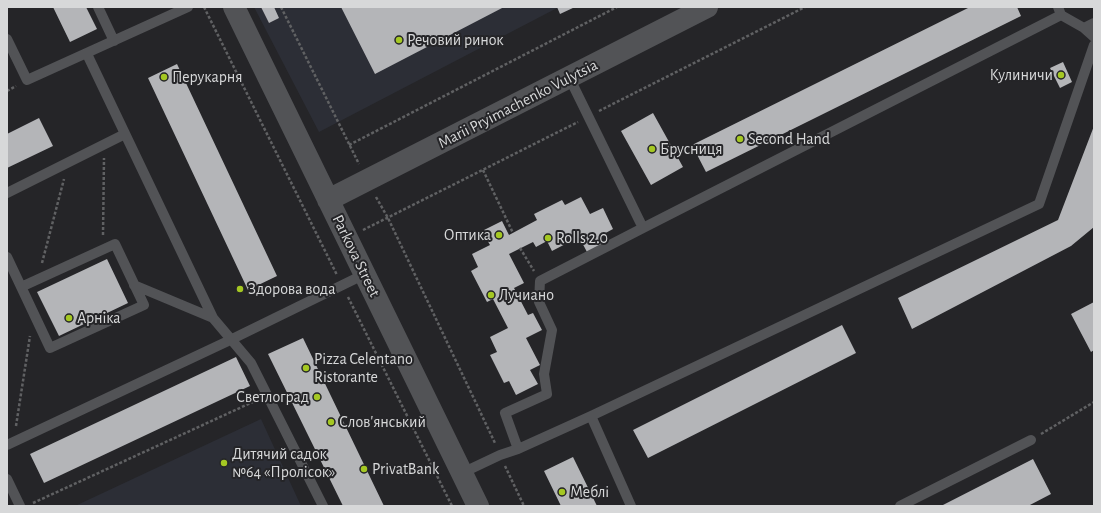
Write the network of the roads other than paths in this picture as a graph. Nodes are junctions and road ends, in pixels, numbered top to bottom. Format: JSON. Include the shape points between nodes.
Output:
{"nodes":[{"id":1,"x":98,"y":7,"type":"edge"},
{"id":2,"x":188,"y":7,"type":"edge"},
{"id":3,"x":234,"y":7,"type":"edge"},
{"id":4,"x":707,"y":7,"type":"edge"},
{"id":5,"x":1060,"y":11,"type":"edge"},
{"id":6,"x":1094,"y":23,"type":"edge"},
{"id":7,"x":1084,"y":28,"type":"junction"},
{"id":8,"x":1094,"y":37,"type":"edge"},
{"id":9,"x":7,"y":39,"type":"edge"},
{"id":10,"x":114,"y":41,"type":"junction"},
{"id":11,"x":1094,"y":45,"type":"edge"},
{"id":12,"x":87,"y":54,"type":"junction"},
{"id":13,"x":569,"y":78,"type":"junction"},
{"id":14,"x":125,"y":134,"type":"junction"},
{"id":15,"x":7,"y":194,"type":"edge"},
{"id":16,"x":328,"y":200,"type":"junction"},
{"id":17,"x":643,"y":228,"type":"junction"},
{"id":18,"x":7,"y":257,"type":"edge"},
{"id":19,"x":365,"y":274,"type":"junction"},
{"id":20,"x":134,"y":285,"type":"junction"},
{"id":21,"x":21,"y":287,"type":"junction"},
{"id":22,"x":213,"y":318,"type":"junction"},
{"id":23,"x":231,"y":340,"type":"junction"},
{"id":24,"x":591,"y":416,"type":"junction"},
{"id":25,"x":1031,"y":440,"type":"road end"},
{"id":26,"x":10,"y":444,"type":"edge"},
{"id":27,"x":518,"y":449,"type":"junction"},
{"id":28,"x":462,"y":473,"type":"junction"},
{"id":29,"x":7,"y":479,"type":"edge"},
{"id":30,"x":20,"y":506,"type":"edge"},
{"id":31,"x":323,"y":506,"type":"edge"},
{"id":32,"x":478,"y":506,"type":"edge"},
{"id":33,"x":631,"y":506,"type":"edge"},
{"id":34,"x":900,"y":506,"type":"edge"}],
"edges":[{"from":1,"to":10,"type":"lane"},
{"from":2,"to":10,"type":"lane"},
{"from":3,"to":16,"type":"street","name":"Parkova Street"},
{"from":4,"to":13,"type":"street","name":"Marii Pryimachenko Vulytsia"},
{"from":5,"to":7,"type":"lane"},
{"from":5,"to":17,"type":"lane"},
{"from":6,"to":7,"type":"lane"},
{"from":7,"to":8,"type":"lane"},
{"from":9,"to":12,"type":"lane","via":[[27,80]]},
{"from":10,"to":12,"type":"lane"},
{"from":11,"to":24,"type":"lane","via":[[1039,204]]},
{"from":12,"to":14,"type":"lane"},
{"from":13,"to":16,"type":"street","name":"Marii Pryimachenko Vulytsia"},
{"from":13,"to":17,"type":"lane"},
{"from":14,"to":15,"type":"lane"},
{"from":14,"to":22,"type":"lane"},
{"from":16,"to":19,"type":"street","name":"Parkova Street"},
{"from":17,"to":27,"type":"lane","via":[[540,281],[540,302],[552,330],[544,374],[547,394],[505,413]]},
{"from":18,"to":21,"type":"lane"},
{"from":19,"to":23,"type":"lane"},
{"from":19,"to":28,"type":"street","name":"Parkova Street"},
{"from":20,"to":21,"type":"lane","via":[[114,244]]},
{"from":20,"to":21,"type":"lane","via":[[144,305],[50,348]]},
{"from":20,"to":22,"type":"lane"},
{"from":22,"to":23,"type":"lane"},
{"from":23,"to":26,"type":"lane"},
{"from":23,"to":31,"type":"lane","via":[[251,363]]},
{"from":24,"to":27,"type":"lane"},
{"from":24,"to":33,"type":"lane"},
{"from":25,"to":34,"type":"lane"},
{"from":27,"to":28,"type":"lane"},
{"from":28,"to":32,"type":"street","name":"Parkova Street"},
{"from":29,"to":30,"type":"lane"}]}
